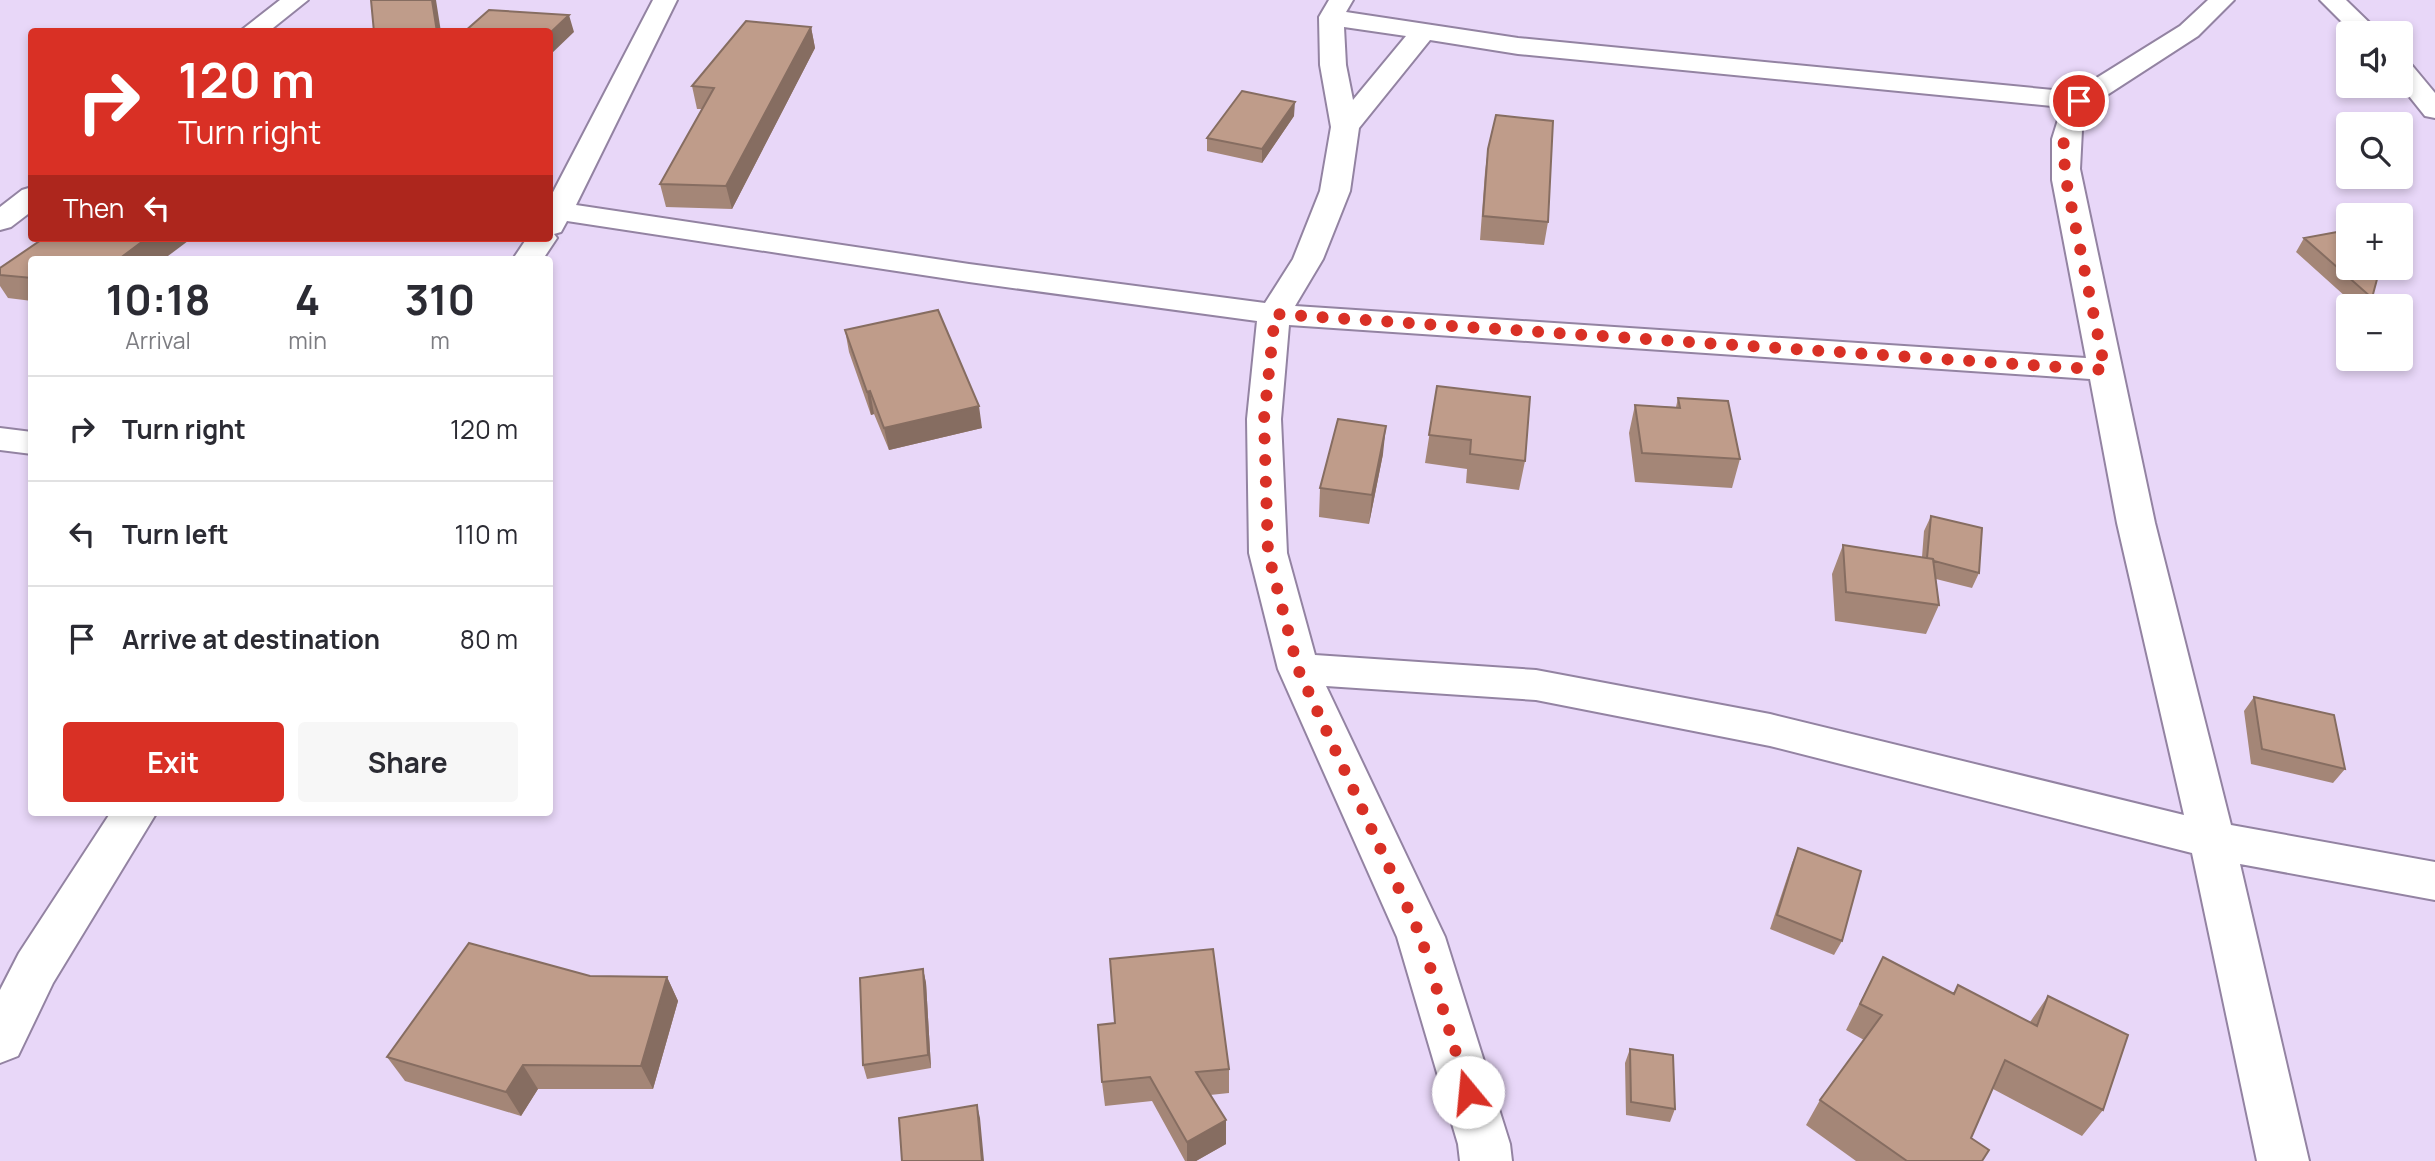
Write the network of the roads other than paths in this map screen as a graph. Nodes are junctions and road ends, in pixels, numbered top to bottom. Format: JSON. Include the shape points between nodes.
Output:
{"nodes":[{"id":1,"x":296,"y":0,"type":"edge"},
{"id":2,"x":665,"y":0,"type":"edge"},
{"id":3,"x":2222,"y":0,"type":"edge"},
{"id":4,"x":2332,"y":0,"type":"edge"},
{"id":5,"x":1336,"y":9,"type":"edge"},
{"id":6,"x":2354,"y":21,"type":"edge"},
{"id":7,"x":257,"y":28,"type":"edge"},
{"id":8,"x":1421,"y":34,"type":"junction"},
{"id":9,"x":2413,"y":83,"type":"edge"},
{"id":10,"x":2079,"y":101,"type":"junction"},
{"id":11,"x":2435,"y":110,"type":"edge"},
{"id":12,"x":1345,"y":127,"type":"junction"},
{"id":13,"x":28,"y":199,"type":"edge"},
{"id":14,"x":554,"y":218,"type":"edge"},
{"id":15,"x":0,"y":221,"type":"edge"},
{"id":16,"x":1275,"y":314,"type":"junction"},
{"id":17,"x":2105,"y":370,"type":"junction"},
{"id":18,"x":0,"y":439,"type":"edge"},
{"id":19,"x":28,"y":442,"type":"edge"},
{"id":20,"x":1298,"y":669,"type":"junction"},
{"id":21,"x":132,"y":816,"type":"edge"},
{"id":22,"x":2212,"y":840,"type":"junction"},
{"id":23,"x":2435,"y":881,"type":"edge"},
{"id":24,"x":0,"y":1040,"type":"edge"},
{"id":25,"x":1486,"y":1161,"type":"edge"},
{"id":26,"x":2283,"y":1161,"type":"edge"}],
"edges":[{"from":1,"to":7,"type":"street"},
{"from":2,"to":14,"type":"street"},
{"from":3,"to":10,"type":"street","via":[[2189,32]]},
{"from":4,"to":6,"type":"street"},
{"from":5,"to":8,"type":"street"},
{"from":5,"to":12,"type":"street","via":[[1333,65]]},
{"from":8,"to":10,"type":"street"},
{"from":8,"to":12,"type":"street"},
{"from":9,"to":11,"type":"street"},
{"from":10,"to":17,"type":"street","via":[[2063,146],[2066,180]]},
{"from":12,"to":16,"type":"street","via":[[1335,191],[1308,259]]},
{"from":13,"to":15,"type":"street"},
{"from":14,"to":16,"type":"street"},
{"from":16,"to":17,"type":"street"},
{"from":16,"to":20,"type":"street","via":[[1264,419],[1268,553]]},
{"from":17,"to":22,"type":"street","via":[[2136,523]]},
{"from":18,"to":19,"type":"street"},
{"from":20,"to":22,"type":"street","via":[[1536,685],[1770,730]]},
{"from":20,"to":25,"type":"street","via":[[1421,937]]},
{"from":21,"to":24,"type":"street","via":[[36,968]]},
{"from":22,"to":23,"type":"street"},
{"from":22,"to":26,"type":"street"}]}
